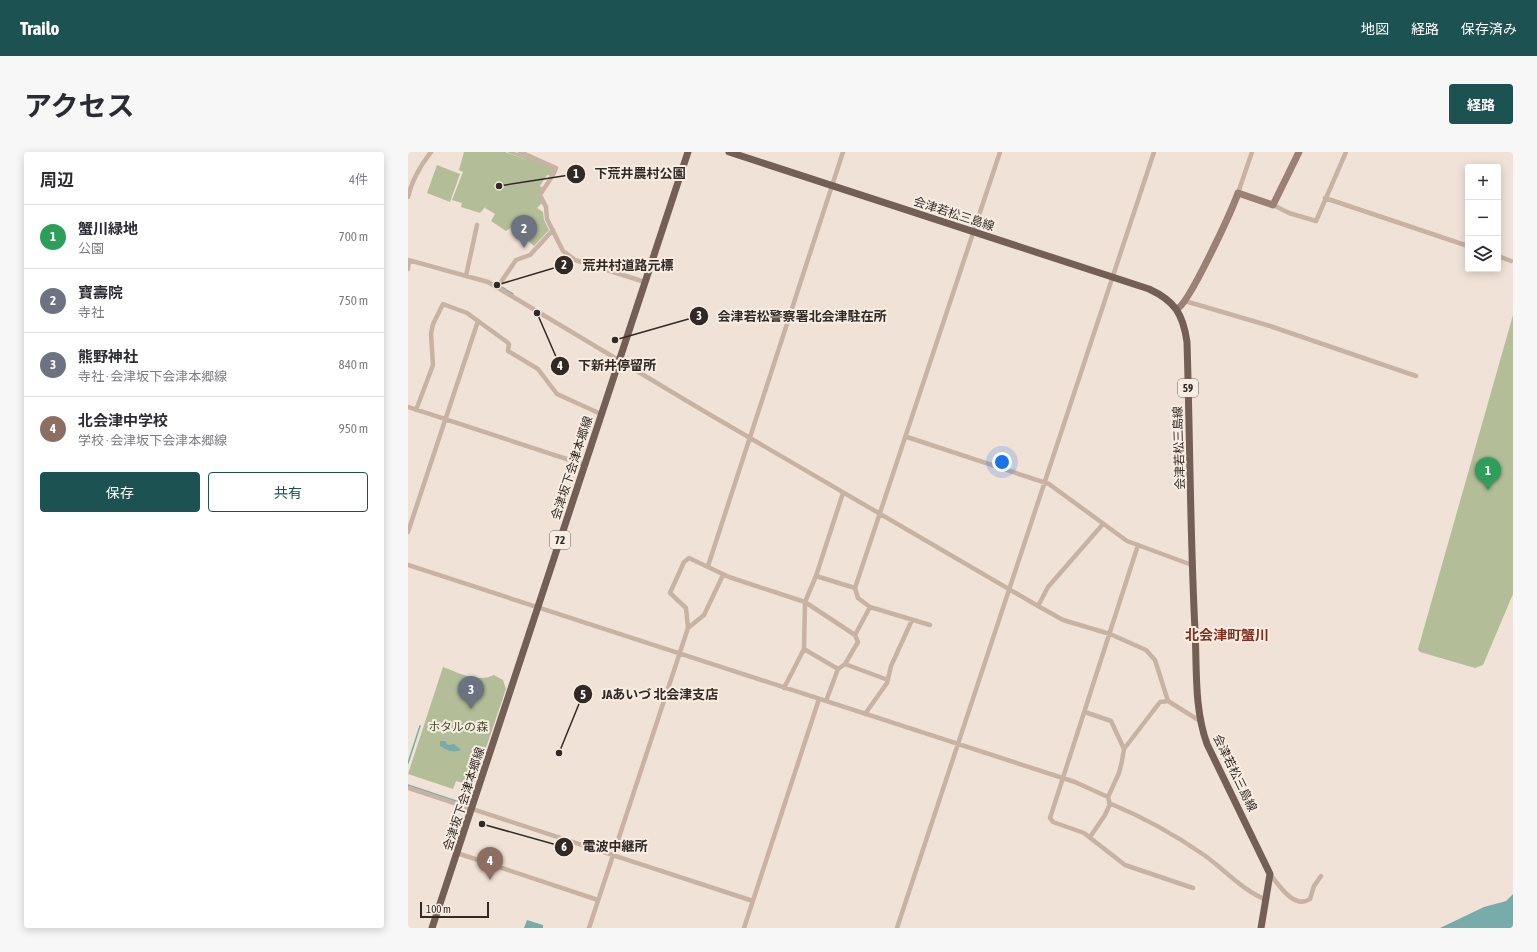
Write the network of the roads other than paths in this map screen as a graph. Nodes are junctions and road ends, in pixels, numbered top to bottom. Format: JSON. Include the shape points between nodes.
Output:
{"nodes":[{"id":1,"x":431,"y":152,"type":"edge"},
{"id":2,"x":520,"y":152,"type":"edge"},
{"id":3,"x":688,"y":152,"type":"edge"},
{"id":4,"x":729,"y":152,"type":"edge"},
{"id":5,"x":843,"y":152,"type":"edge"},
{"id":6,"x":1000,"y":152,"type":"edge"},
{"id":7,"x":1154,"y":152,"type":"edge"},
{"id":8,"x":1252,"y":152,"type":"edge"},
{"id":9,"x":1299,"y":152,"type":"edge"},
{"id":10,"x":1346,"y":152,"type":"edge"},
{"id":11,"x":832,"y":186,"type":"junction"},
{"id":12,"x":1238,"y":193,"type":"junction"},
{"id":13,"x":408,"y":197,"type":"edge"},
{"id":14,"x":1326,"y":198,"type":"junction"},
{"id":15,"x":1273,"y":205,"type":"junction"},
{"id":16,"x":477,"y":225,"type":"dead end"},
{"id":17,"x":553,"y":230,"type":"junction"},
{"id":18,"x":974,"y":232,"type":"junction"},
{"id":19,"x":1465,"y":245,"type":"edge"},
{"id":20,"x":1501,"y":257,"type":"edge"},
{"id":21,"x":408,"y":260,"type":"edge"},
{"id":22,"x":1511,"y":261,"type":"dead end"},
{"id":23,"x":408,"y":269,"type":"edge"},
{"id":24,"x":466,"y":276,"type":"junction"},
{"id":25,"x":1113,"y":278,"type":"junction"},
{"id":26,"x":645,"y":282,"type":"junction"},
{"id":27,"x":497,"y":288,"type":"junction"},
{"id":28,"x":1185,"y":301,"type":"junction"},
{"id":29,"x":1177,"y":309,"type":"junction"},
{"id":30,"x":478,"y":321,"type":"junction"},
{"id":31,"x":620,"y":361,"type":"junction"},
{"id":32,"x":1416,"y":376,"type":"dead end"},
{"id":33,"x":408,"y":407,"type":"edge"},
{"id":34,"x":416,"y":410,"type":"junction"},
{"id":35,"x":601,"y":414,"type":"junction"},
{"id":36,"x":445,"y":419,"type":"junction"},
{"id":37,"x":907,"y":437,"type":"junction"},
{"id":38,"x":750,"y":438,"type":"junction"},
{"id":39,"x":585,"y":466,"type":"junction"},
{"id":40,"x":1045,"y":482,"type":"junction"},
{"id":41,"x":843,"y":493,"type":"junction"},
{"id":42,"x":880,"y":514,"type":"junction"},
{"id":43,"x":1103,"y":524,"type":"junction"},
{"id":44,"x":408,"y":532,"type":"edge"},
{"id":45,"x":1138,"y":545,"type":"junction"},
{"id":46,"x":408,"y":565,"type":"edge"},
{"id":47,"x":1192,"y":565,"type":"junction"},
{"id":48,"x":708,"y":566,"type":"junction"},
{"id":49,"x":723,"y":575,"type":"junction"},
{"id":50,"x":816,"y":576,"type":"junction"},
{"id":51,"x":855,"y":588,"type":"junction"},
{"id":52,"x":1010,"y":590,"type":"junction"},
{"id":53,"x":804,"y":602,"type":"junction"},
{"id":54,"x":538,"y":606,"type":"junction"},
{"id":55,"x":1038,"y":606,"type":"junction"},
{"id":56,"x":870,"y":607,"type":"junction"},
{"id":57,"x":912,"y":620,"type":"junction"},
{"id":58,"x":930,"y":625,"type":"dead end"},
{"id":59,"x":688,"y":628,"type":"junction"},
{"id":60,"x":1110,"y":634,"type":"junction"},
{"id":61,"x":855,"y":635,"type":"junction"},
{"id":62,"x":804,"y":649,"type":"junction"},
{"id":63,"x":679,"y":654,"type":"junction"},
{"id":64,"x":845,"y":664,"type":"junction"},
{"id":65,"x":838,"y":669,"type":"junction"},
{"id":66,"x":888,"y":680,"type":"junction"},
{"id":67,"x":784,"y":688,"type":"junction"},
{"id":68,"x":819,"y":699,"type":"junction"},
{"id":69,"x":1168,"y":701,"type":"junction"},
{"id":70,"x":826,"y":702,"type":"junction"},
{"id":71,"x":1084,"y":712,"type":"junction"},
{"id":72,"x":865,"y":714,"type":"junction"},
{"id":73,"x":1200,"y":721,"type":"junction"},
{"id":74,"x":959,"y":745,"type":"junction"},
{"id":75,"x":1124,"y":749,"type":"junction"},
{"id":76,"x":1063,"y":778,"type":"junction"},
{"id":77,"x":408,"y":788,"type":"edge"},
{"id":78,"x":1108,"y":797,"type":"junction"},
{"id":79,"x":1109,"y":803,"type":"junction"},
{"id":80,"x":473,"y":809,"type":"junction"},
{"id":81,"x":1090,"y":837,"type":"junction"},
{"id":82,"x":457,"y":853,"type":"junction"},
{"id":83,"x":613,"y":855,"type":"junction"},
{"id":84,"x":1270,"y":874,"type":"junction"},
{"id":85,"x":1321,"y":876,"type":"dead end"},
{"id":86,"x":1192,"y":888,"type":"dead end"},
{"id":87,"x":598,"y":900,"type":"junction"},
{"id":88,"x":1267,"y":900,"type":"junction"},
{"id":89,"x":753,"y":901,"type":"junction"},
{"id":90,"x":432,"y":928,"type":"edge"},
{"id":91,"x":589,"y":928,"type":"edge"},
{"id":92,"x":744,"y":928,"type":"edge"},
{"id":93,"x":897,"y":928,"type":"edge"},
{"id":94,"x":1261,"y":928,"type":"edge"}],
"edges":[{"from":1,"to":13,"type":"street","via":[[419,168]]},
{"from":2,"to":17,"type":"street","via":[[556,168],[540,195]]},
{"from":3,"to":26,"type":"main road","name":"会津坂下会津本郷線","number":"72"},
{"from":4,"to":11,"type":"main road","name":"会津若松三島線","number":"59"},
{"from":5,"to":11,"type":"street"},
{"from":6,"to":18,"type":"street"},
{"from":7,"to":25,"type":"street"},
{"from":8,"to":12,"type":"street"},
{"from":9,"to":15,"type":"street"},
{"from":10,"to":14,"type":"street"},
{"from":11,"to":18,"type":"main road","name":"会津若松三島線","number":"59"},
{"from":11,"to":38,"type":"street"},
{"from":12,"to":15,"type":"street"},
{"from":12,"to":28,"type":"street"},
{"from":14,"to":15,"type":"street","via":[[1316,221]]},
{"from":14,"to":19,"type":"street"},
{"from":16,"to":24,"type":"street"},
{"from":17,"to":26,"type":"street","via":[[563,251],[575,260]]},
{"from":17,"to":27,"type":"street","via":[[530,254],[516,260]]},
{"from":18,"to":25,"type":"main road","name":"会津若松三島線","number":"59"},
{"from":18,"to":37,"type":"street"},
{"from":20,"to":22,"type":"street"},
{"from":21,"to":23,"type":"street"},
{"from":21,"to":24,"type":"street"},
{"from":24,"to":27,"type":"street","via":[[488,282]]},
{"from":25,"to":29,"type":"main road","name":"会津若松三島線","number":"59","via":[[1157,293]]},
{"from":25,"to":40,"type":"street"},
{"from":26,"to":31,"type":"main road","name":"会津坂下会津本郷線","number":"72"},
{"from":27,"to":31,"type":"street"},
{"from":28,"to":29,"type":"street"},
{"from":28,"to":32,"type":"street","via":[[1270,326]]},
{"from":29,"to":47,"type":"main road","name":"会津若松三島線","number":"59","via":[[1185,327],[1187,342]]},
{"from":30,"to":34,"type":"street","via":[[467,313],[443,304],[441,306],[431,334],[433,365]]},
{"from":30,"to":35,"type":"street","via":[[507,342],[508,351],[538,369],[557,394]]},
{"from":30,"to":36,"type":"street"},
{"from":31,"to":35,"type":"main road","name":"会津坂下会津本郷線","number":"72"},
{"from":31,"to":38,"type":"street"},
{"from":33,"to":34,"type":"street"},
{"from":34,"to":36,"type":"street"},
{"from":35,"to":39,"type":"main road","name":"会津坂下会津本郷線","number":"72"},
{"from":36,"to":39,"type":"street"},
{"from":36,"to":44,"type":"street"},
{"from":37,"to":40,"type":"street"},
{"from":37,"to":42,"type":"street"},
{"from":38,"to":41,"type":"street"},
{"from":38,"to":48,"type":"street"},
{"from":39,"to":54,"type":"main road","name":"会津坂下会津本郷線","number":"72"},
{"from":40,"to":43,"type":"street","via":[[1078,503]]},
{"from":40,"to":52,"type":"street"},
{"from":41,"to":42,"type":"street"},
{"from":41,"to":50,"type":"street"},
{"from":42,"to":51,"type":"street"},
{"from":42,"to":52,"type":"street"},
{"from":43,"to":45,"type":"street"},
{"from":43,"to":55,"type":"street","via":[[1048,587]]},
{"from":45,"to":47,"type":"street"},
{"from":45,"to":60,"type":"street"},
{"from":46,"to":54,"type":"street"},
{"from":47,"to":73,"type":"main road","name":"会津若松三島線","number":"59"},
{"from":48,"to":49,"type":"street"},
{"from":48,"to":59,"type":"street","via":[[687,558],[670,593],[686,608]]},
{"from":49,"to":53,"type":"street"},
{"from":49,"to":59,"type":"street","via":[[704,615]]},
{"from":50,"to":51,"type":"street"},
{"from":50,"to":53,"type":"street"},
{"from":51,"to":56,"type":"street","via":[[858,598]]},
{"from":52,"to":55,"type":"street"},
{"from":52,"to":74,"type":"street"},
{"from":53,"to":61,"type":"street"},
{"from":53,"to":62,"type":"street"},
{"from":54,"to":63,"type":"street"},
{"from":54,"to":80,"type":"main road","name":"会津坂下会津本郷線","number":"72"},
{"from":55,"to":60,"type":"street","via":[[1063,620]]},
{"from":56,"to":57,"type":"street"},
{"from":56,"to":61,"type":"street"},
{"from":57,"to":58,"type":"street"},
{"from":57,"to":66,"type":"street","via":[[891,666]]},
{"from":59,"to":63,"type":"street"},
{"from":60,"to":69,"type":"street","via":[[1151,654],[1160,673]]},
{"from":60,"to":71,"type":"street"},
{"from":61,"to":64,"type":"street","via":[[858,642]]},
{"from":62,"to":65,"type":"street"},
{"from":62,"to":67,"type":"street"},
{"from":63,"to":67,"type":"street"},
{"from":63,"to":83,"type":"street"},
{"from":64,"to":65,"type":"street"},
{"from":64,"to":66,"type":"street"},
{"from":65,"to":70,"type":"street"},
{"from":66,"to":72,"type":"street"},
{"from":67,"to":68,"type":"street"},
{"from":68,"to":70,"type":"street"},
{"from":68,"to":89,"type":"street"},
{"from":69,"to":73,"type":"street"},
{"from":69,"to":75,"type":"street","via":[[1160,702]]},
{"from":70,"to":72,"type":"street"},
{"from":71,"to":75,"type":"street","via":[[1111,721]]},
{"from":71,"to":76,"type":"street"},
{"from":72,"to":74,"type":"street"},
{"from":73,"to":84,"type":"main road","name":"会津若松三島線","number":"59","via":[[1207,744]]},
{"from":74,"to":76,"type":"street"},
{"from":74,"to":93,"type":"street"},
{"from":75,"to":78,"type":"street","via":[[1119,773]]},
{"from":76,"to":78,"type":"street"},
{"from":76,"to":81,"type":"street","via":[[1050,818]]},
{"from":77,"to":80,"type":"street"},
{"from":78,"to":79,"type":"street"},
{"from":79,"to":81,"type":"street","via":[[1102,821]]},
{"from":79,"to":88,"type":"street","via":[[1165,829]]},
{"from":80,"to":82,"type":"main road","name":"会津坂下会津本郷線","number":"72"},
{"from":80,"to":83,"type":"street"},
{"from":81,"to":86,"type":"street","via":[[1125,865]]},
{"from":82,"to":87,"type":"street"},
{"from":82,"to":90,"type":"main road","name":"会津坂下会津本郷線","number":"72"},
{"from":83,"to":87,"type":"street"},
{"from":83,"to":89,"type":"street"},
{"from":84,"to":85,"type":"street","via":[[1286,894],[1304,902],[1310,899],[1314,886]]},
{"from":84,"to":88,"type":"main road"},
{"from":87,"to":91,"type":"street"},
{"from":88,"to":94,"type":"main road"},
{"from":89,"to":92,"type":"street"}]}
